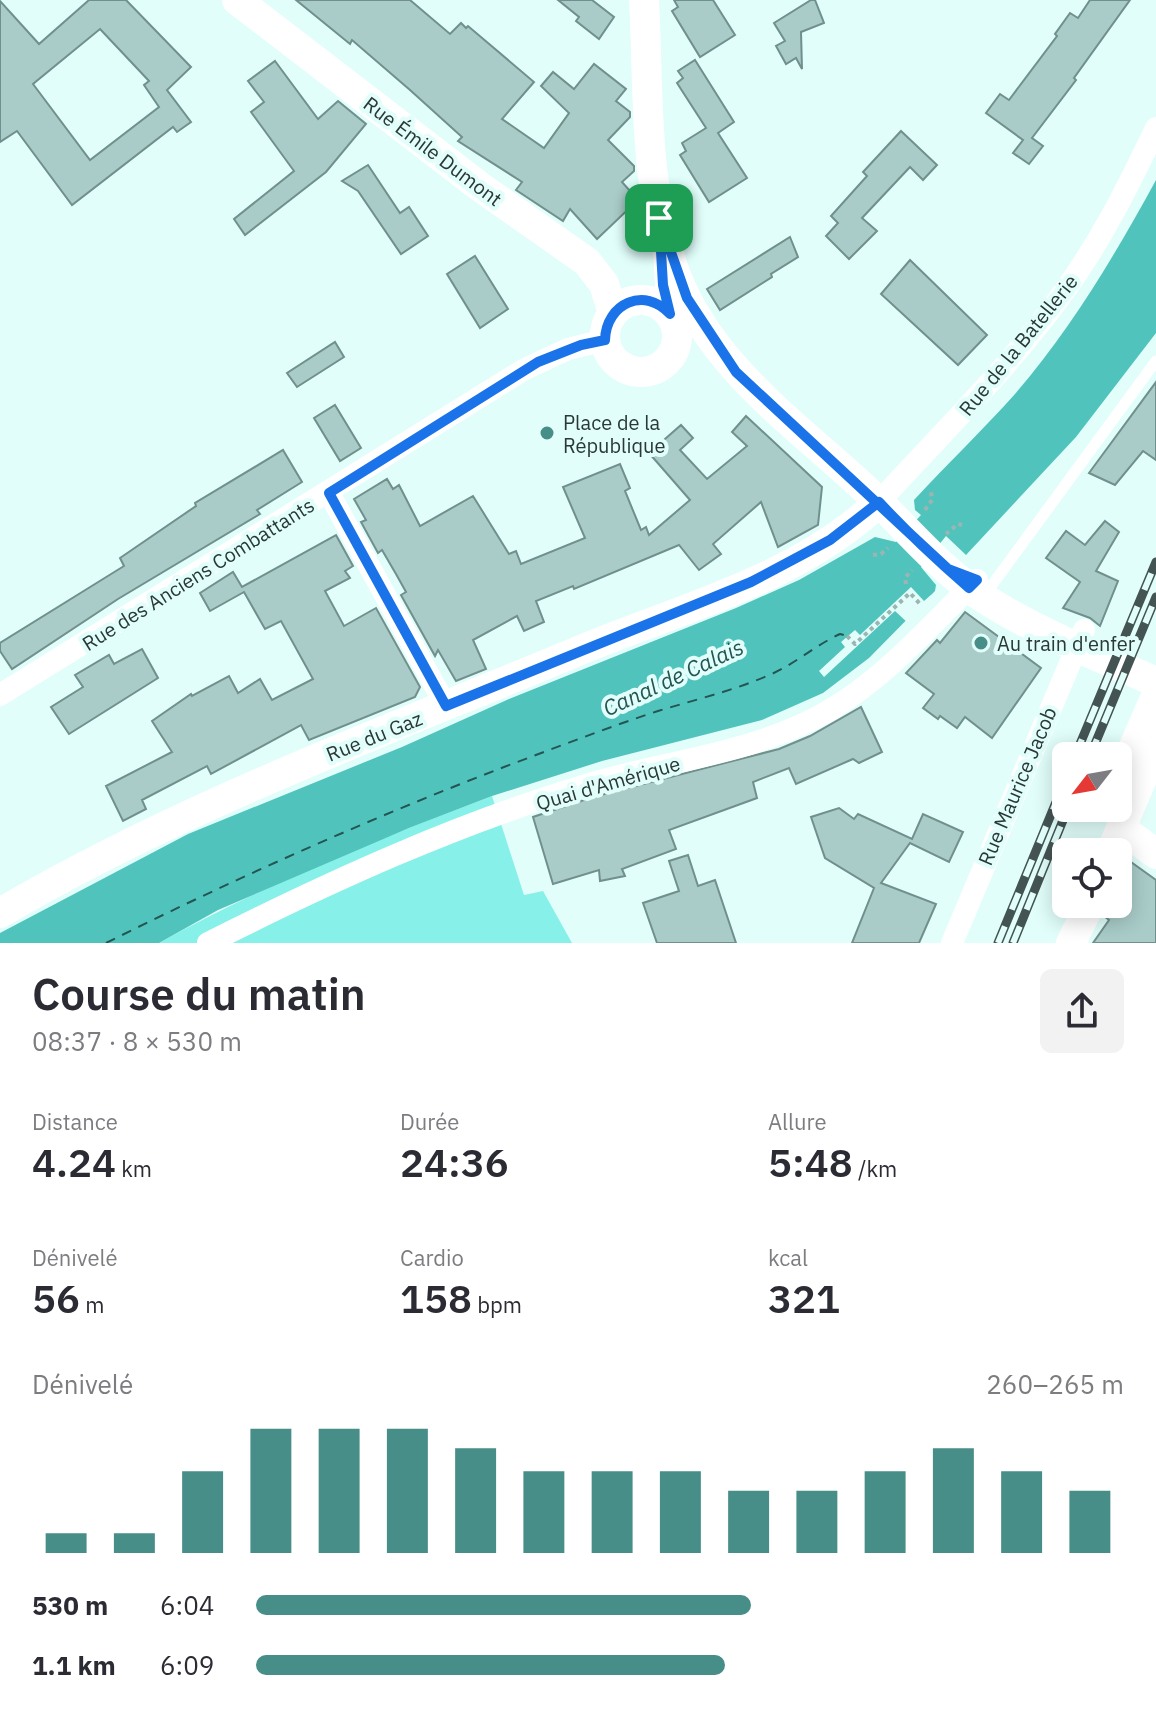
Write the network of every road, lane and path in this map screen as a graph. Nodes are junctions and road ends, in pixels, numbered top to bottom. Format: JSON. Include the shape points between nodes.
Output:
{"nodes":[{"id":1,"x":237,"y":0,"type":"edge"},
{"id":2,"x":644,"y":0,"type":"edge"},
{"id":3,"x":1156,"y":128,"type":"edge"},
{"id":4,"x":659,"y":218,"type":"junction"},
{"id":5,"x":670,"y":314,"type":"junction"},
{"id":6,"x":609,"y":326,"type":"junction"},
{"id":7,"x":676,"y":346,"type":"junction"},
{"id":8,"x":1156,"y":361,"type":"edge"},
{"id":9,"x":736,"y":372,"type":"junction"},
{"id":10,"x":329,"y":493,"type":"junction"},
{"id":11,"x":886,"y":511,"type":"junction"},
{"id":12,"x":971,"y":581,"type":"junction"},
{"id":13,"x":930,"y":601,"type":"dead end"},
{"id":14,"x":847,"y":636,"type":"dead end"},
{"id":15,"x":1080,"y":639,"type":"junction"},
{"id":16,"x":1156,"y":662,"type":"edge"},
{"id":17,"x":1156,"y":682,"type":"edge"},
{"id":18,"x":0,"y":695,"type":"edge"},
{"id":19,"x":1156,"y":696,"type":"edge"},
{"id":20,"x":446,"y":706,"type":"junction"},
{"id":21,"x":1156,"y":745,"type":"edge"},
{"id":22,"x":1132,"y":752,"type":"edge"},
{"id":23,"x":1113,"y":829,"type":"edge"},
{"id":24,"x":1156,"y":854,"type":"edge"},
{"id":25,"x":0,"y":913,"type":"edge"},
{"id":26,"x":1069,"y":918,"type":"edge"},
{"id":27,"x":1083,"y":918,"type":"edge"},
{"id":28,"x":208,"y":943,"type":"edge"},
{"id":29,"x":952,"y":943,"type":"edge"},
{"id":30,"x":1065,"y":943,"type":"edge"},
{"id":31,"x":1071,"y":943,"type":"edge"}],
"edges":[{"from":1,"to":6,"type":"street","name":"Rue Émile Dumont","via":[[467,178],[587,262],[604,284]]},
{"from":2,"to":4,"type":"street"},
{"from":3,"to":11,"type":"street","name":"Rue de la Batellerie","via":[[1122,199],[1060,297]]},
{"from":4,"to":5,"type":"street"},
{"from":4,"to":9,"type":"street","via":[[687,298]]},
{"from":5,"to":6,"type":"street","via":[[657,303],[639,300],[622,305]]},
{"from":5,"to":7,"type":"street"},
{"from":6,"to":7,"type":"street","via":[[609,351],[619,364],[641,371],[662,365]]},
{"from":6,"to":10,"type":"street","name":"Rue des Anciens Combattants","via":[[581,345],[547,358]]},
{"from":7,"to":9,"type":"street","via":[[716,358]]},
{"from":8,"to":12,"type":"lane"},
{"from":9,"to":11,"type":"street"},
{"from":10,"to":18,"type":"street","name":"Rue des Anciens Combattants"},
{"from":10,"to":20,"type":"street"},
{"from":11,"to":12,"type":"street"},
{"from":11,"to":20,"type":"street","name":"Rue du Gaz","via":[[751,582]]},
{"from":12,"to":15,"type":"street"},
{"from":12,"to":28,"type":"street","name":"Quai d'Amérique","via":[[865,687],[785,733],[591,784],[473,823],[341,877]]},
{"from":13,"to":14,"type":"path","via":[[923,607],[910,593],[855,644]]},
{"from":15,"to":16,"type":"street"},
{"from":15,"to":17,"type":"street"},
{"from":15,"to":29,"type":"street","name":"Rue Maurice Jacob"},
{"from":19,"to":22,"type":"street"},
{"from":20,"to":25,"type":"street","name":"Rue du Gaz","via":[[206,807]]},
{"from":21,"to":23,"type":"street"},
{"from":23,"to":24,"type":"street"},
{"from":26,"to":30,"type":"street"},
{"from":27,"to":31,"type":"street"}]}
